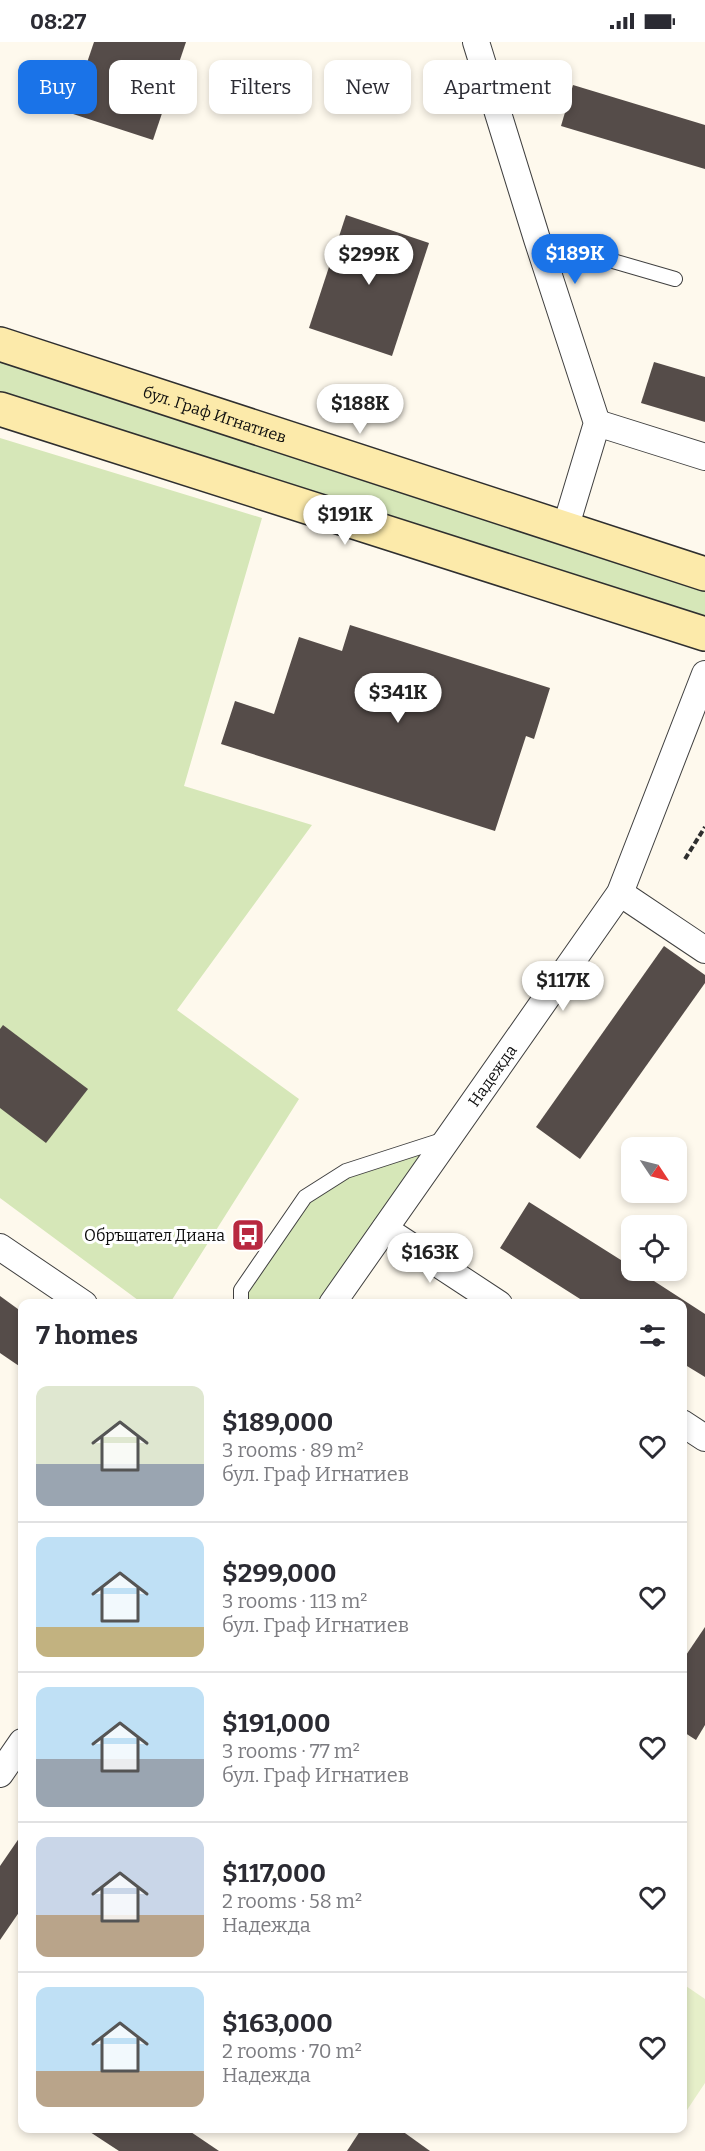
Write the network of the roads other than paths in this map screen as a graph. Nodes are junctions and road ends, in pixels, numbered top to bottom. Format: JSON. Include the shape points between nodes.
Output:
{"nodes":[{"id":1,"x":476,"y":42,"type":"edge"},
{"id":2,"x":537,"y":239,"type":"junction"},
{"id":3,"x":675,"y":279,"type":"dead end"},
{"id":4,"x":0,"y":344,"type":"edge"},
{"id":5,"x":0,"y":409,"type":"edge"},
{"id":6,"x":597,"y":423,"type":"junction"},
{"id":7,"x":705,"y":457,"type":"edge"},
{"id":8,"x":565,"y":529,"type":"junction"},
{"id":9,"x":705,"y":574,"type":"edge"},
{"id":10,"x":705,"y":634,"type":"edge"},
{"id":11,"x":705,"y":674,"type":"edge"},
{"id":12,"x":620,"y":893,"type":"junction"},
{"id":13,"x":705,"y":950,"type":"edge"},
{"id":14,"x":449,"y":1138,"type":"junction"},
{"id":15,"x":385,"y":1229,"type":"junction"},
{"id":16,"x":0,"y":1246,"type":"edge"},
{"id":17,"x":77,"y":1299,"type":"edge"},
{"id":18,"x":241,"y":1299,"type":"edge"},
{"id":19,"x":336,"y":1299,"type":"edge"},
{"id":20,"x":491,"y":1299,"type":"edge"},
{"id":21,"x":687,"y":1426,"type":"edge"},
{"id":22,"x":705,"y":1438,"type":"edge"},
{"id":23,"x":18,"y":1748,"type":"edge"},
{"id":24,"x":0,"y":1774,"type":"edge"}],
"edges":[{"from":1,"to":2,"type":"street"},
{"from":2,"to":3,"type":"lane"},
{"from":2,"to":6,"type":"street"},
{"from":4,"to":8,"type":"main road","name":"бул. Граф Игнатиев"},
{"from":5,"to":10,"type":"main road"},
{"from":6,"to":7,"type":"street"},
{"from":6,"to":8,"type":"street"},
{"from":8,"to":9,"type":"main road","name":"бул. Граф Игнатиев"},
{"from":11,"to":12,"type":"street","name":"Надежда"},
{"from":12,"to":13,"type":"street"},
{"from":12,"to":14,"type":"street","name":"Надежда"},
{"from":14,"to":15,"type":"street","name":"Надежда"},
{"from":14,"to":18,"type":"lane","via":[[346,1171],[305,1197],[241,1290]]},
{"from":15,"to":19,"type":"street","name":"Надежда"},
{"from":15,"to":20,"type":"street"},
{"from":16,"to":17,"type":"street"},
{"from":21,"to":22,"type":"street"},
{"from":23,"to":24,"type":"street"}]}
